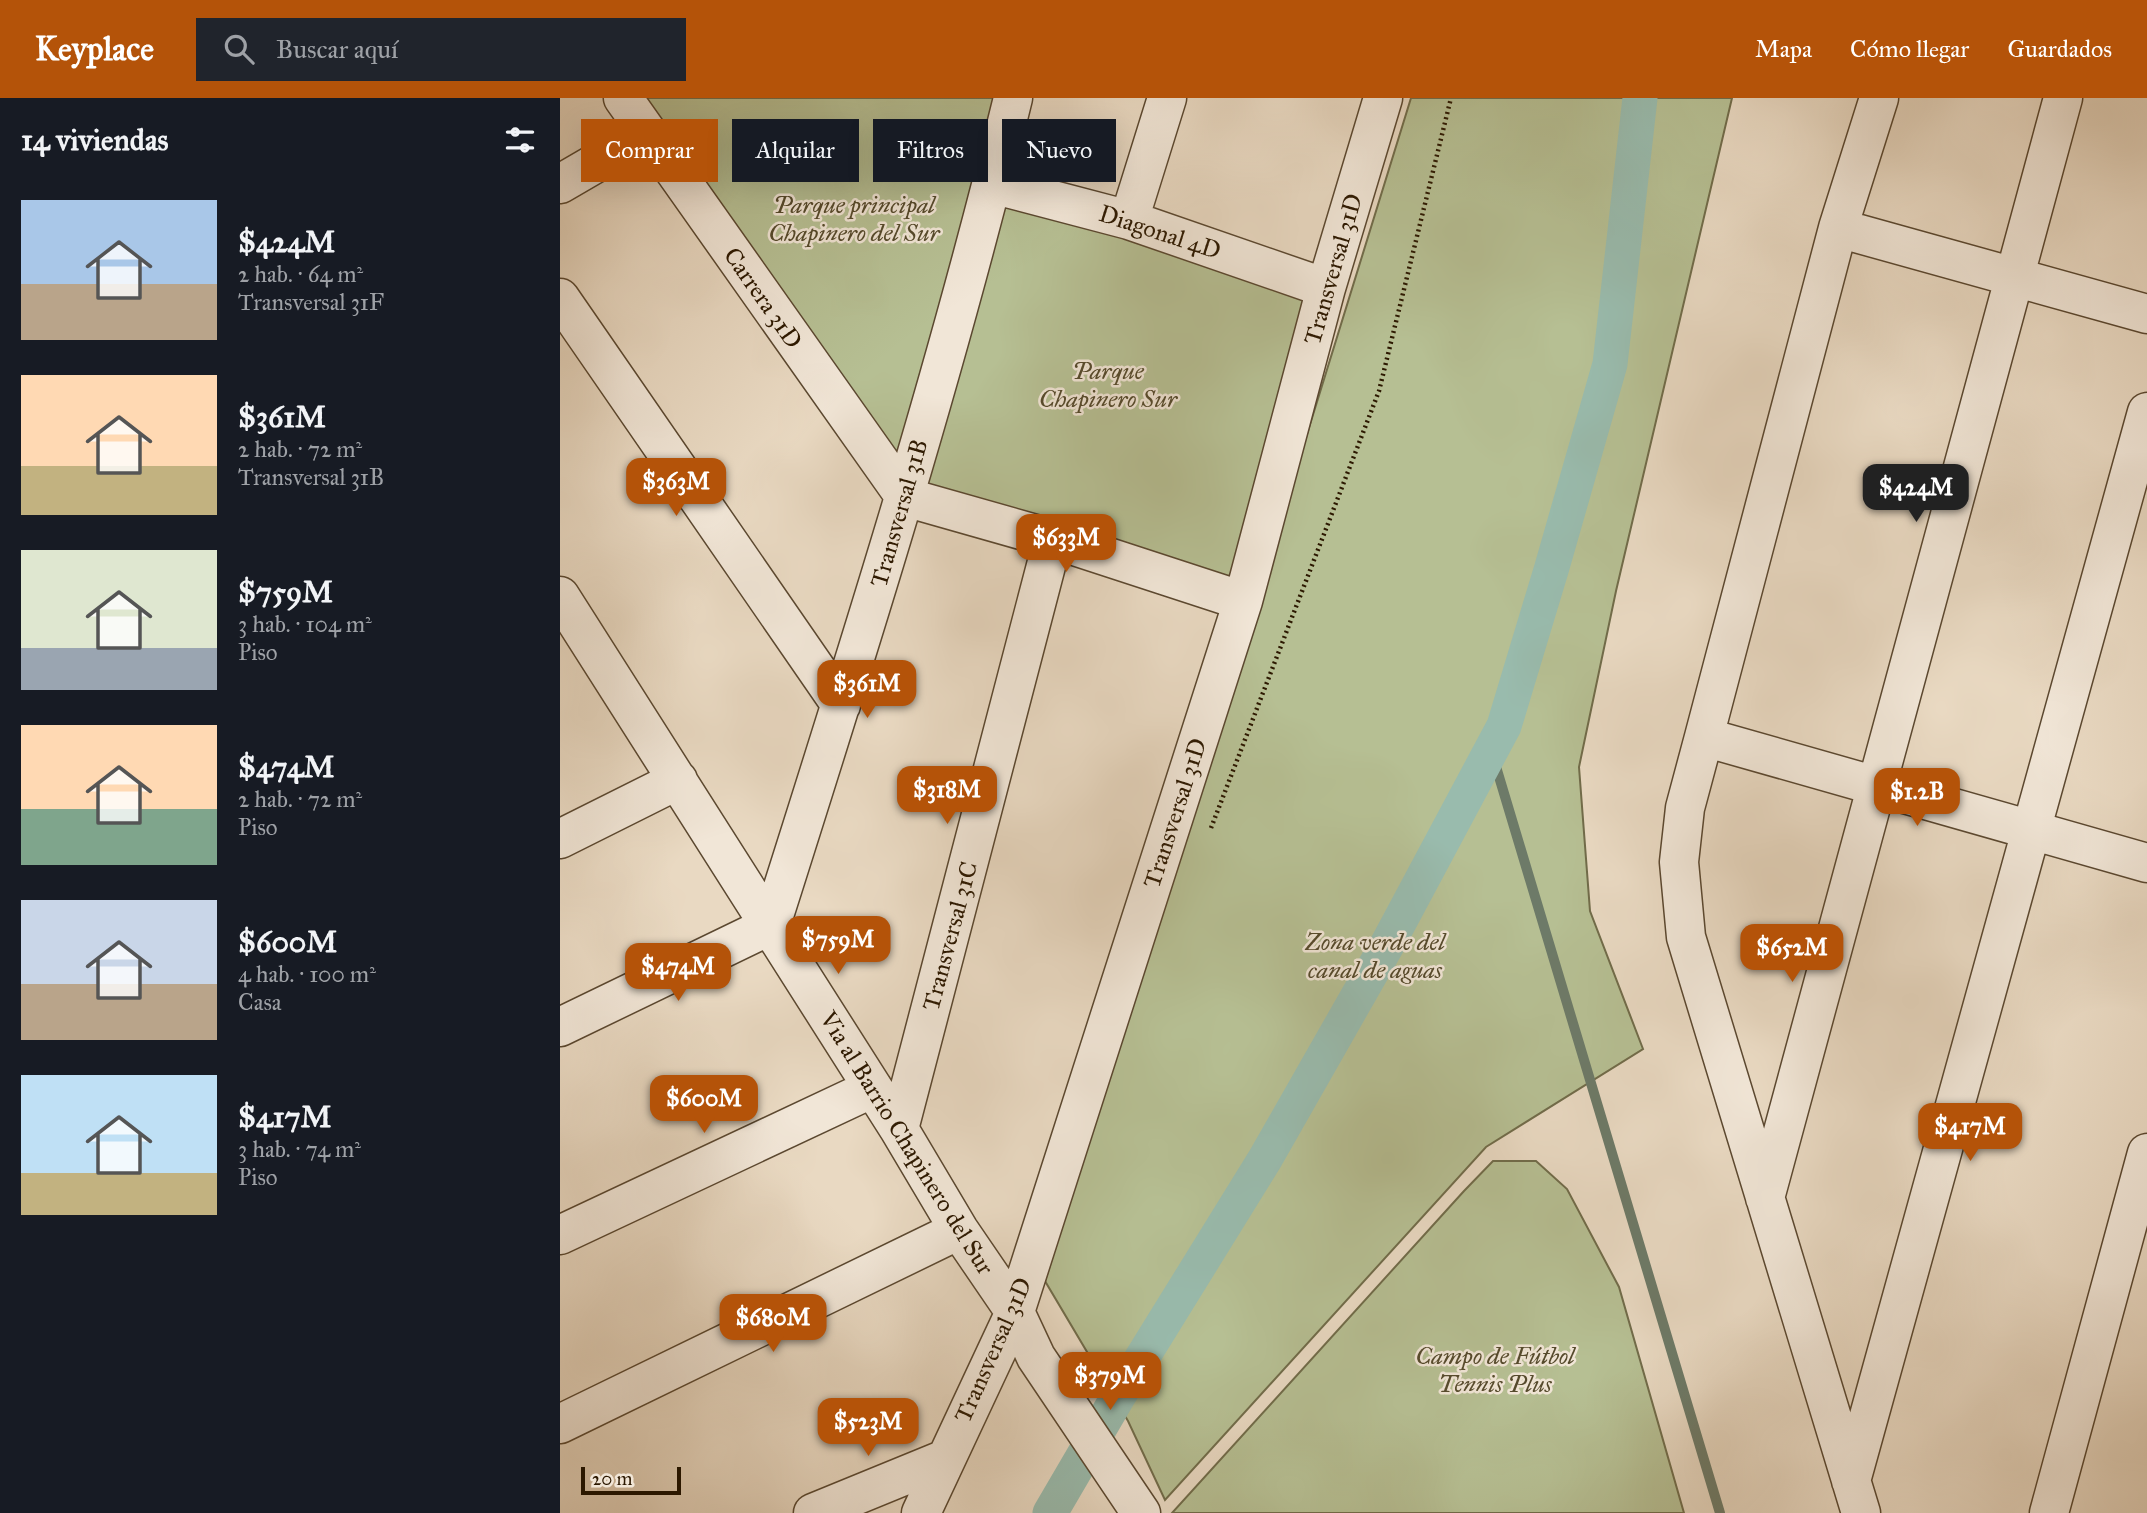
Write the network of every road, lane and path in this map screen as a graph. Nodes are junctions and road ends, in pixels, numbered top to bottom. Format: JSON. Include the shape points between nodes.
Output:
{"nodes":[{"id":1,"x":623,"y":98,"type":"edge"},
{"id":2,"x":1013,"y":98,"type":"edge"},
{"id":3,"x":1167,"y":98,"type":"edge"},
{"id":4,"x":1383,"y":98,"type":"edge"},
{"id":5,"x":1451,"y":98,"type":"edge"},
{"id":6,"x":1879,"y":98,"type":"edge"},
{"id":7,"x":2063,"y":98,"type":"edge"},
{"id":8,"x":636,"y":119,"type":"edge"},
{"id":9,"x":581,"y":172,"type":"edge"},
{"id":10,"x":680,"y":182,"type":"edge"},
{"id":11,"x":560,"y":184,"type":"edge"},
{"id":12,"x":992,"y":184,"type":"junction"},
{"id":13,"x":1129,"y":220,"type":"junction"},
{"id":14,"x":1838,"y":228,"type":"junction"},
{"id":15,"x":2013,"y":276,"type":"junction"},
{"id":16,"x":1326,"y":288,"type":"junction"},
{"id":17,"x":560,"y":298,"type":"edge"},
{"id":18,"x":2147,"y":314,"type":"edge"},
{"id":19,"x":2147,"y":412,"type":"edge"},
{"id":20,"x":905,"y":497,"type":"junction"},
{"id":21,"x":1053,"y":539,"type":"junction"},
{"id":22,"x":1243,"y":601,"type":"junction"},
{"id":23,"x":566,"y":617,"type":"edge"},
{"id":24,"x":841,"y":705,"type":"junction"},
{"id":25,"x":1704,"y":737,"type":"junction"},
{"id":26,"x":678,"y":780,"type":"junction"},
{"id":27,"x":1877,"y":786,"type":"junction"},
{"id":28,"x":2031,"y":830,"type":"junction"},
{"id":29,"x":1208,"y":835,"type":"dead end"},
{"id":30,"x":560,"y":839,"type":"edge"},
{"id":31,"x":2147,"y":863,"type":"edge"},
{"id":32,"x":771,"y":925,"type":"junction"},
{"id":33,"x":560,"y":1027,"type":"edge"},
{"id":34,"x":873,"y":1088,"type":"junction"},
{"id":35,"x":900,"y":1129,"type":"junction"},
{"id":36,"x":2147,"y":1153,"type":"edge"},
{"id":37,"x":1765,"y":1198,"type":"junction"},
{"id":38,"x":959,"y":1230,"type":"junction"},
{"id":39,"x":560,"y":1236,"type":"edge"},
{"id":40,"x":1015,"y":1312,"type":"junction"},
{"id":41,"x":560,"y":1424,"type":"edge"},
{"id":42,"x":945,"y":1459,"type":"junction"},
{"id":43,"x":1856,"y":1497,"type":"edge"},
{"id":44,"x":813,"y":1513,"type":"edge"},
{"id":45,"x":921,"y":1513,"type":"edge"},
{"id":46,"x":1141,"y":1513,"type":"edge"},
{"id":47,"x":2049,"y":1513,"type":"edge"}],
"edges":[{"from":1,"to":8,"type":"street","name":"Carrera 31D"},
{"from":2,"to":12,"type":"street","name":"Transversal 31B"},
{"from":3,"to":13,"type":"street"},
{"from":4,"to":16,"type":"street","name":"Transversal 31D"},
{"from":5,"to":29,"type":"path","via":[[1378,391]]},
{"from":6,"to":14,"type":"street"},
{"from":7,"to":15,"type":"street"},
{"from":9,"to":11,"type":"street"},
{"from":10,"to":20,"type":"street","name":"Carrera 31D"},
{"from":12,"to":13,"type":"street","name":"Diagonal 4D"},
{"from":12,"to":20,"type":"street","name":"Transversal 31B"},
{"from":13,"to":16,"type":"street","name":"Diagonal 4D"},
{"from":14,"to":15,"type":"street"},
{"from":14,"to":25,"type":"street"},
{"from":15,"to":18,"type":"street"},
{"from":15,"to":27,"type":"street"},
{"from":16,"to":22,"type":"street","name":"Transversal 31D"},
{"from":17,"to":24,"type":"street"},
{"from":19,"to":28,"type":"street"},
{"from":20,"to":21,"type":"street"},
{"from":20,"to":24,"type":"street","name":"Transversal 31B"},
{"from":21,"to":22,"type":"street"},
{"from":21,"to":35,"type":"street","name":"Transversal 31C"},
{"from":22,"to":40,"type":"street","name":"Transversal 31D"},
{"from":23,"to":26,"type":"street","name":"Via al Barrio Chapinero del Sur"},
{"from":24,"to":32,"type":"street","name":"Transversal 31B"},
{"from":25,"to":27,"type":"street"},
{"from":25,"to":37,"type":"street","via":[[1685,808],[1679,862],[1686,937]]},
{"from":26,"to":30,"type":"street"},
{"from":26,"to":32,"type":"street","name":"Via al Barrio Chapinero del Sur"},
{"from":27,"to":28,"type":"street"},
{"from":27,"to":37,"type":"street"},
{"from":28,"to":31,"type":"street"},
{"from":28,"to":43,"type":"street"},
{"from":32,"to":33,"type":"street"},
{"from":32,"to":34,"type":"street","name":"Via al Barrio Chapinero del Sur"},
{"from":34,"to":35,"type":"street","name":"Via al Barrio Chapinero del Sur"},
{"from":34,"to":39,"type":"street"},
{"from":35,"to":38,"type":"street","name":"Via al Barrio Chapinero del Sur"},
{"from":36,"to":47,"type":"street"},
{"from":37,"to":43,"type":"street"},
{"from":38,"to":40,"type":"street","name":"Via al Barrio Chapinero del Sur"},
{"from":38,"to":41,"type":"street"},
{"from":40,"to":42,"type":"street","name":"Transversal 31D"},
{"from":40,"to":46,"type":"street","name":"Via al Barrio Chapinero del Sur","via":[[1036,1357]]},
{"from":42,"to":44,"type":"street"},
{"from":42,"to":45,"type":"street","name":"Transversal 31D"}]}
